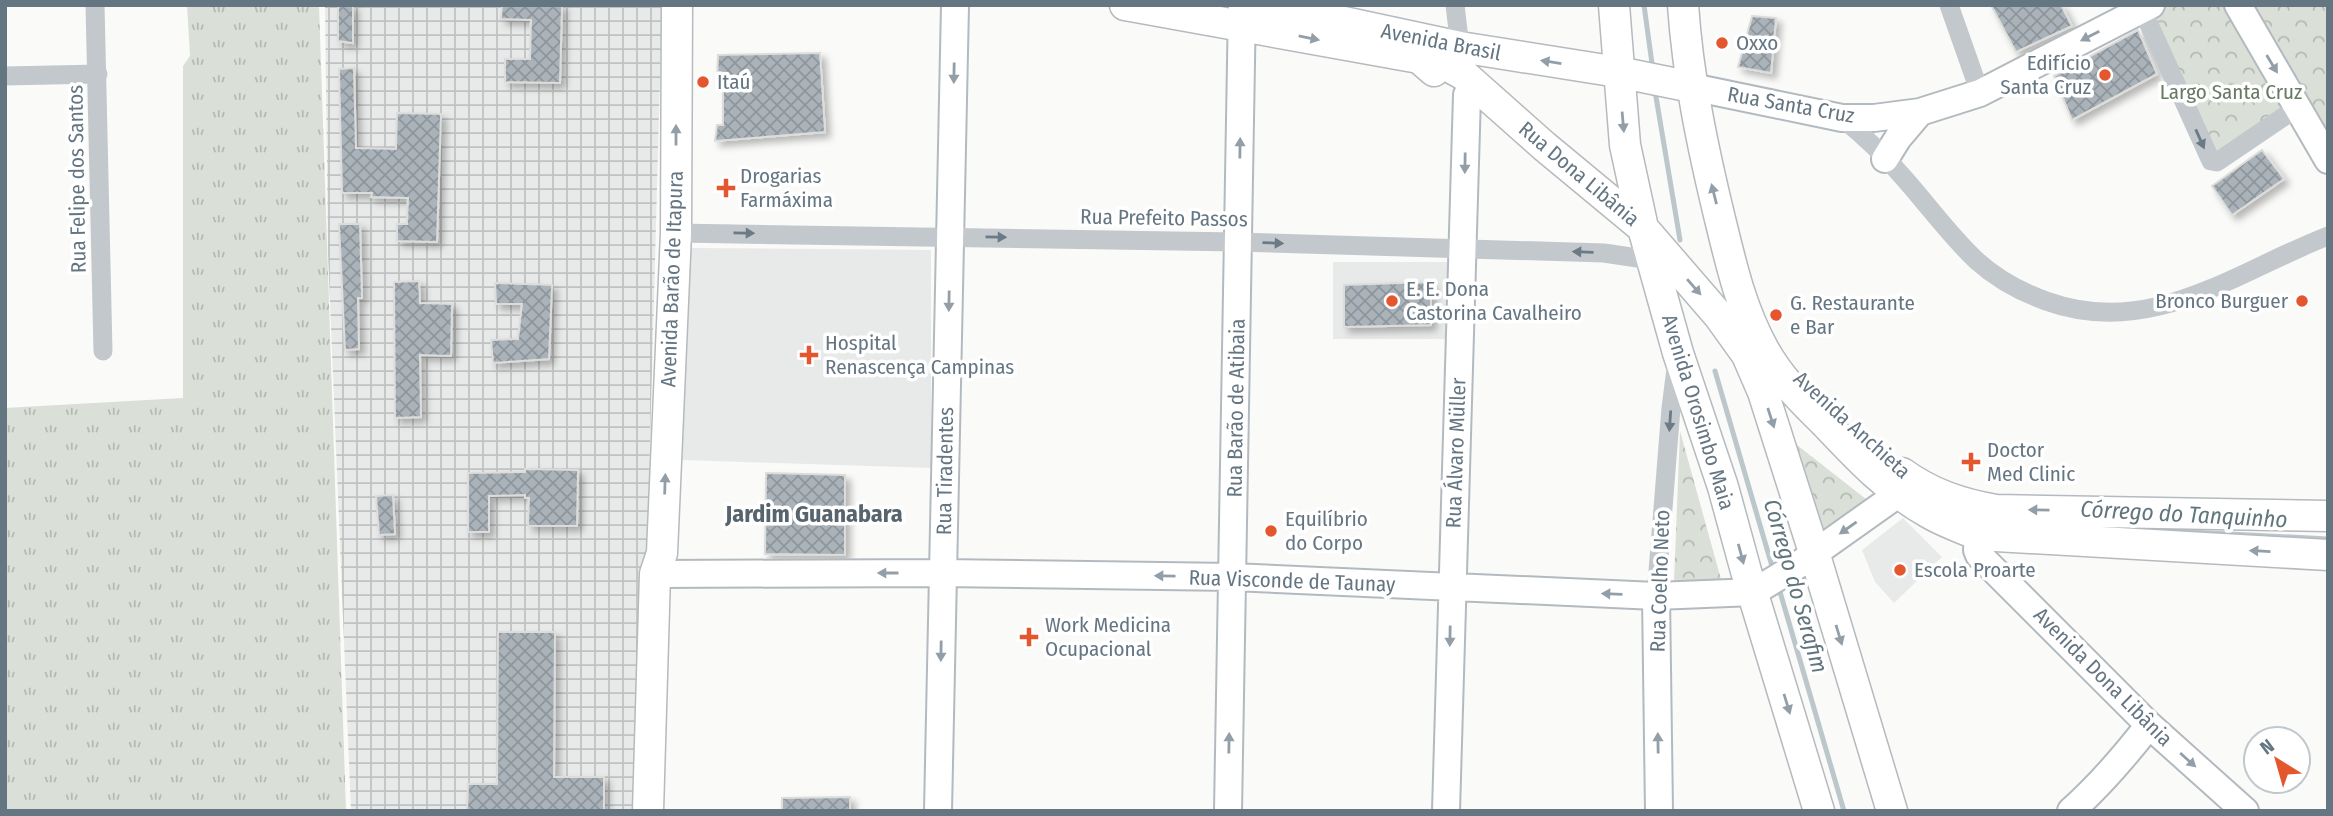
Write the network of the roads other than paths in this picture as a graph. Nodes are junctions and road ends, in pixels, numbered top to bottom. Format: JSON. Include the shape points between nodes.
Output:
{"nodes":[{"id":1,"x":95,"y":5,"type":"edge"},
{"id":2,"x":677,"y":5,"type":"edge"},
{"id":3,"x":955,"y":5,"type":"edge"},
{"id":4,"x":1125,"y":5,"type":"edge"},
{"id":5,"x":1265,"y":5,"type":"edge"},
{"id":6,"x":1455,"y":5,"type":"edge"},
{"id":7,"x":1614,"y":5,"type":"edge"},
{"id":8,"x":1683,"y":5,"type":"edge"},
{"id":9,"x":1949,"y":5,"type":"edge"},
{"id":10,"x":2238,"y":5,"type":"edge"},
{"id":11,"x":2146,"y":7,"type":"edge"},
{"id":12,"x":1242,"y":15,"type":"edge"},
{"id":13,"x":1460,"y":47,"type":"junction"},
{"id":14,"x":1419,"y":58,"type":"junction"},
{"id":15,"x":98,"y":74,"type":"junction"},
{"id":16,"x":1625,"y":74,"type":"junction"},
{"id":17,"x":5,"y":76,"type":"edge"},
{"id":18,"x":1686,"y":85,"type":"junction"},
{"id":19,"x":1980,"y":93,"type":"junction"},
{"id":20,"x":1467,"y":95,"type":"junction"},
{"id":21,"x":2298,"y":107,"type":"junction"},
{"id":22,"x":1920,"y":113,"type":"junction"},
{"id":23,"x":1842,"y":118,"type":"junction"},
{"id":24,"x":1885,"y":159,"type":"junction"},
{"id":25,"x":2328,"y":160,"type":"edge"},
{"id":26,"x":676,"y":233,"type":"junction"},
{"id":27,"x":951,"y":236,"type":"junction"},
{"id":28,"x":2328,"y":236,"type":"edge"},
{"id":29,"x":1238,"y":242,"type":"junction"},
{"id":30,"x":1463,"y":248,"type":"junction"},
{"id":31,"x":1648,"y":248,"type":"junction"},
{"id":32,"x":1733,"y":300,"type":"junction"},
{"id":33,"x":103,"y":351,"type":"dead end"},
{"id":34,"x":1678,"y":353,"type":"junction"},
{"id":35,"x":1898,"y":494,"type":"junction"},
{"id":36,"x":2328,"y":516,"type":"edge"},
{"id":37,"x":1980,"y":535,"type":"junction"},
{"id":38,"x":2328,"y":555,"type":"edge"},
{"id":39,"x":1806,"y":558,"type":"junction"},
{"id":40,"x":661,"y":567,"type":"junction"},
{"id":41,"x":942,"y":573,"type":"junction"},
{"id":42,"x":1233,"y":577,"type":"junction"},
{"id":43,"x":1451,"y":587,"type":"junction"},
{"id":44,"x":1761,"y":587,"type":"junction"},
{"id":45,"x":1656,"y":596,"type":"junction"},
{"id":46,"x":2149,"y":725,"type":"junction"},
{"id":47,"x":648,"y":811,"type":"edge"},
{"id":48,"x":666,"y":811,"type":"edge"},
{"id":49,"x":937,"y":811,"type":"edge"},
{"id":50,"x":1228,"y":811,"type":"edge"},
{"id":51,"x":1446,"y":811,"type":"edge"},
{"id":52,"x":1659,"y":811,"type":"edge"},
{"id":53,"x":1819,"y":811,"type":"edge"},
{"id":54,"x":1892,"y":811,"type":"edge"},
{"id":55,"x":2071,"y":811,"type":"edge"},
{"id":56,"x":2245,"y":811,"type":"edge"}],
"edges":[{"from":1,"to":15,"type":"street","name":"Rua Felipe dos Santos"},
{"from":26,"to":2,"type":"main road","name":"Avenida Barão de Itapura","one_way":true},
{"from":3,"to":27,"type":"main road","name":"Rua Tiradentes","one_way":true},
{"from":4,"to":12,"type":"main road","name":"Avenida Brasil"},
{"from":5,"to":13,"type":"main road","name":"Avenida Brasil"},
{"from":6,"to":13,"type":"street"},
{"from":7,"to":16,"type":"main road","name":"Avenida Orosimbo Maia"},
{"from":8,"to":18,"type":"main road"},
{"from":9,"to":19,"type":"street"},
{"from":10,"to":21,"type":"main road","one_way":true},
{"from":11,"to":19,"type":"main road","name":"Rua Santa Cruz","one_way":true},
{"from":11,"to":21,"type":"street","one_way":true,"via":[[2211,161],[2217,162]]},
{"from":12,"to":14,"type":"main road","name":"Avenida Brasil","one_way":true},
{"from":29,"to":12,"type":"main road","name":"Rua Barão de Atibaia","one_way":true},
{"from":16,"to":13,"type":"main road","name":"Avenida Brasil","one_way":true},
{"from":14,"to":20,"type":"main road","name":"Avenida Brasil"},
{"from":14,"to":31,"type":"main road","name":"Rua Dona Libânia","via":[[1464,75]]},
{"from":15,"to":17,"type":"street"},
{"from":15,"to":33,"type":"street","name":"Rua Felipe dos Santos"},
{"from":16,"to":18,"type":"main road","name":"Rua Santa Cruz"},
{"from":16,"to":31,"type":"main road","name":"Avenida Orosimbo Maia","one_way":true,"via":[[1625,145]]},
{"from":18,"to":23,"type":"main road","name":"Rua Santa Cruz"},
{"from":32,"to":18,"type":"main road","one_way":true},
{"from":19,"to":22,"type":"main road","name":"Rua Santa Cruz"},
{"from":20,"to":30,"type":"main road","name":"Rua Álvaro Müller","one_way":true},
{"from":20,"to":31,"type":"main road","name":"Rua Dona Libânia","via":[[1613,227]]},
{"from":21,"to":25,"type":"main road"},
{"from":22,"to":23,"type":"main road","name":"Rua Santa Cruz"},
{"from":22,"to":24,"type":"main road"},
{"from":23,"to":24,"type":"street"},
{"from":24,"to":28,"type":"street","via":[[1993,274],[2026,293],[2090,313],[2137,312],[2177,302]]},
{"from":26,"to":27,"type":"street","name":"Rua Prefeito Passos","one_way":true},
{"from":40,"to":26,"type":"main road","name":"Avenida Barão de Itapura","one_way":true},
{"from":27,"to":29,"type":"street","name":"Rua Prefeito Passos","one_way":true},
{"from":27,"to":41,"type":"main road","name":"Rua Tiradentes","one_way":true},
{"from":29,"to":30,"type":"street","name":"Rua Prefeito Passos","one_way":true},
{"from":29,"to":42,"type":"main road","name":"Rua Barão de Atibaia"},
{"from":31,"to":30,"type":"street","name":"Rua Prefeito Passos","one_way":true,"via":[[1604,253]]},
{"from":30,"to":43,"type":"main road","name":"Rua Álvaro Müller"},
{"from":31,"to":32,"type":"main road","name":"Rua Dona Libânia","one_way":true},
{"from":31,"to":34,"type":"main road","name":"Avenida Orosimbo Maia"},
{"from":32,"to":35,"type":"main road","via":[[1787,385]]},
{"from":36,"to":32,"type":"main road","name":"Avenida Anchieta","one_way":true,"via":[[1996,510],[1953,500],[1917,484],[1891,465],[1814,395]]},
{"from":32,"to":39,"type":"main road","one_way":true,"via":[[1747,355],[1763,392]]},
{"from":34,"to":44,"type":"main road","name":"Avenida Orosimbo Maia","one_way":true},
{"from":34,"to":45,"type":"street","name":"Rua Coelho Neto","one_way":true},
{"from":35,"to":37,"type":"main road","via":[[1931,515]]},
{"from":35,"to":39,"type":"main road","name":"Rua Visconde de Taunay","one_way":true},
{"from":38,"to":37,"type":"main road","one_way":true},
{"from":37,"to":46,"type":"main road","name":"Avenida Dona Libânia","via":[[1979,555]]},
{"from":39,"to":44,"type":"main road","name":"Rua Visconde de Taunay"},
{"from":39,"to":54,"type":"main road","one_way":true},
{"from":41,"to":40,"type":"main road","name":"Rua Visconde de Taunay","one_way":true},
{"from":40,"to":47,"type":"main road","name":"Avenida Barão de Itapura"},
{"from":40,"to":48,"type":"main road","name":"Avenida Barão de Itapura","via":[[669,595]]},
{"from":42,"to":41,"type":"main road","name":"Rua Visconde de Taunay","one_way":true},
{"from":41,"to":49,"type":"main road","name":"Rua Tiradentes","one_way":true},
{"from":42,"to":43,"type":"main road","name":"Rua Visconde de Taunay"},
{"from":50,"to":42,"type":"main road","name":"Rua Barão de Atibaia","one_way":true},
{"from":45,"to":43,"type":"main road","name":"Rua Visconde de Taunay","one_way":true},
{"from":43,"to":51,"type":"main road","name":"Rua Álvaro Müller","one_way":true},
{"from":44,"to":45,"type":"main road","name":"Rua Visconde de Taunay"},
{"from":44,"to":53,"type":"main road","name":"Avenida Orosimbo Maia","one_way":true},
{"from":52,"to":45,"type":"main road","name":"Rua Coelho Neto","one_way":true},
{"from":46,"to":55,"type":"main road"},
{"from":46,"to":56,"type":"main road","name":"Avenida Dona Libânia","one_way":true}]}
